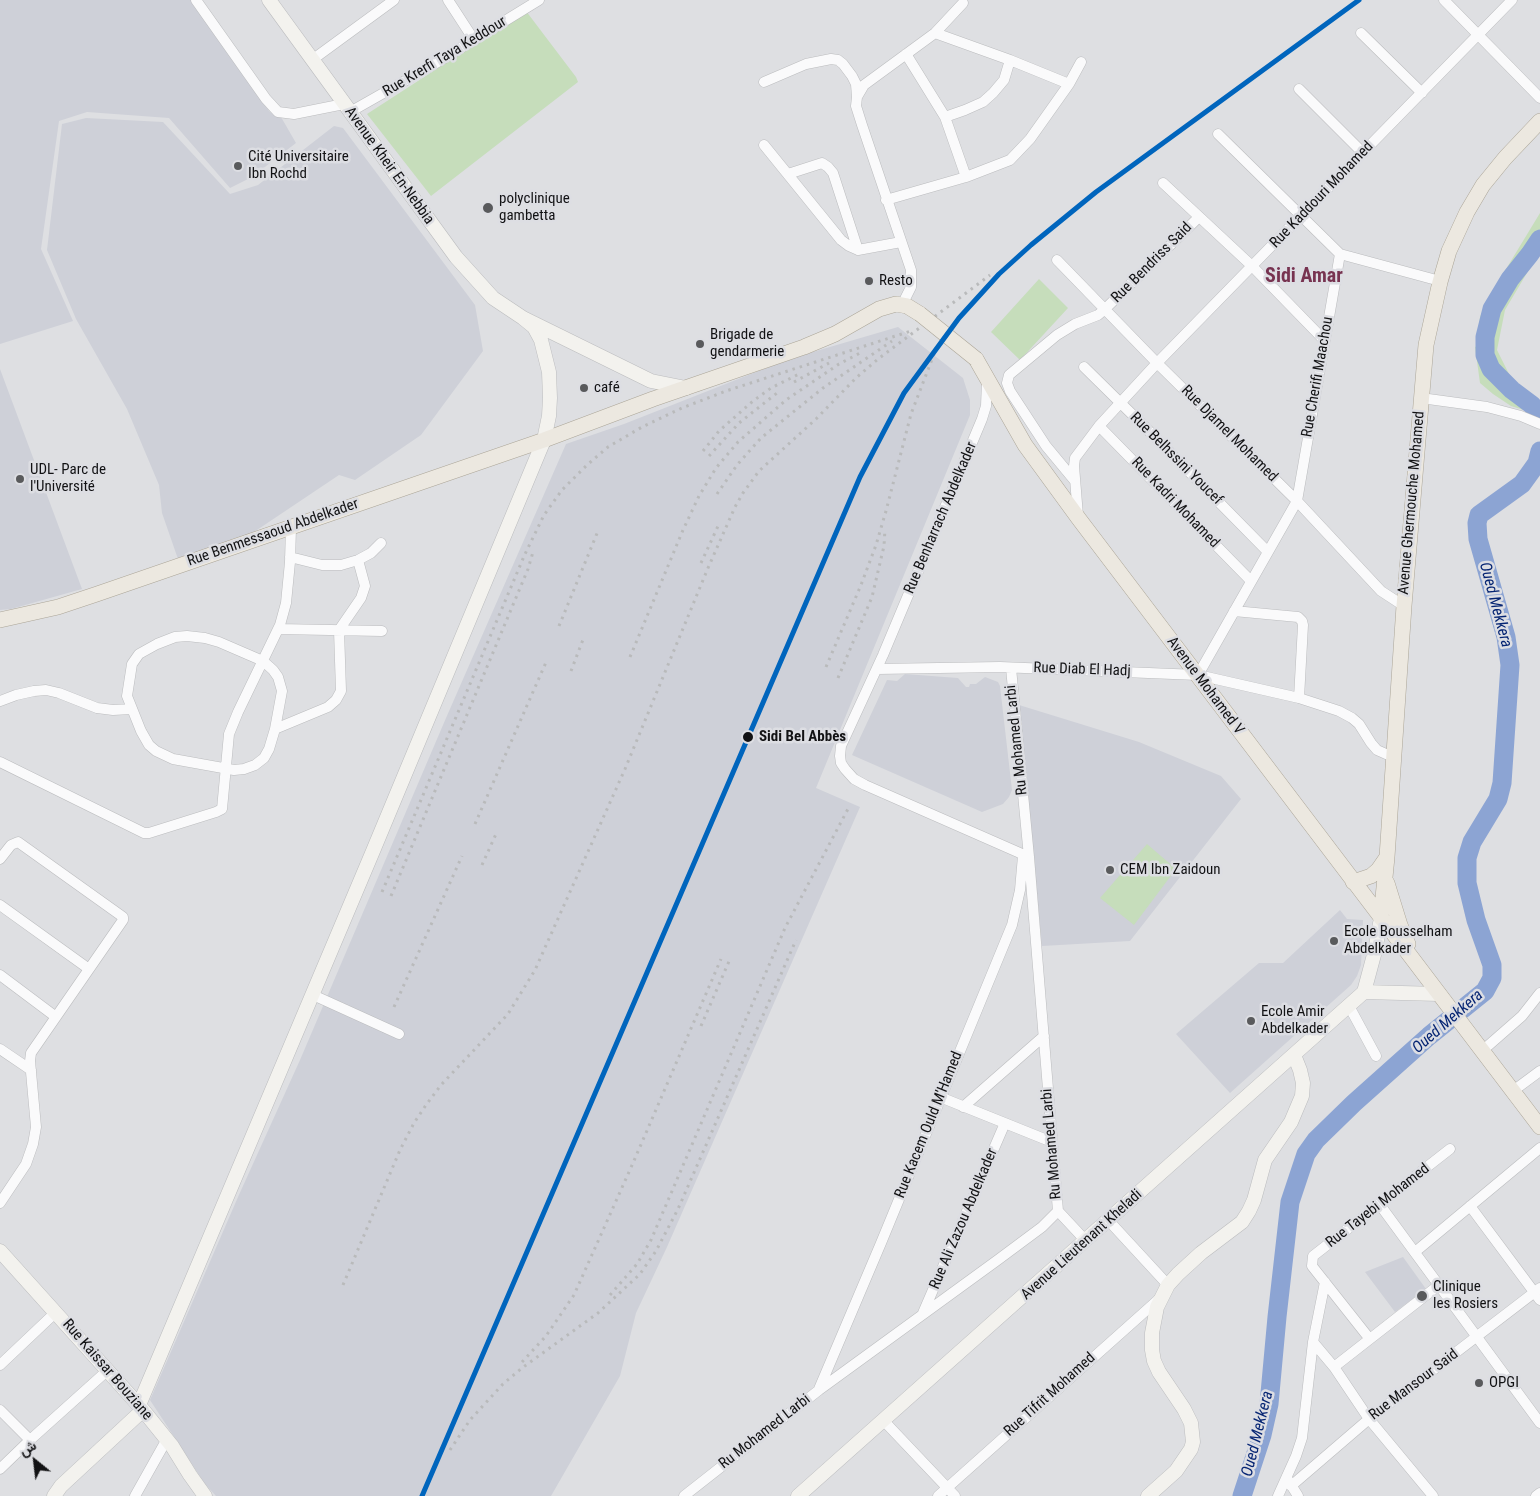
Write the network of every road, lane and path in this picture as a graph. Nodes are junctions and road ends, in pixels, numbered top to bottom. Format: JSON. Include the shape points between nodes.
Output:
{"nodes":[{"id":1,"x":196,"y":0,"type":"edge"},
{"id":2,"x":269,"y":0,"type":"edge"},
{"id":3,"x":394,"y":0,"type":"edge"},
{"id":4,"x":448,"y":0,"type":"edge"},
{"id":5,"x":538,"y":0,"type":"edge"},
{"id":6,"x":1444,"y":0,"type":"edge"},
{"id":7,"x":1512,"y":0,"type":"edge"},
{"id":8,"x":963,"y":3,"type":"dead end"},
{"id":9,"x":935,"y":33,"type":"junction"},
{"id":10,"x":1361,"y":33,"type":"dead end"},
{"id":11,"x":1479,"y":34,"type":"junction"},
{"id":12,"x":474,"y":40,"type":"junction"},
{"id":13,"x":906,"y":54,"type":"junction"},
{"id":14,"x":312,"y":60,"type":"junction"},
{"id":15,"x":1010,"y":60,"type":"junction"},
{"id":16,"x":1081,"y":62,"type":"dead end"},
{"id":17,"x":764,"y":82,"type":"dead end"},
{"id":18,"x":1069,"y":84,"type":"junction"},
{"id":19,"x":1299,"y":89,"type":"dead end"},
{"id":20,"x":1422,"y":93,"type":"junction"},
{"id":21,"x":858,"y":97,"type":"junction"},
{"id":22,"x":1540,"y":98,"type":"edge"},
{"id":23,"x":347,"y":108,"type":"junction"},
{"id":24,"x":945,"y":117,"type":"junction"},
{"id":25,"x":1540,"y":121,"type":"edge"},
{"id":26,"x":1218,"y":134,"type":"dead end"},
{"id":27,"x":764,"y":145,"type":"dead end"},
{"id":28,"x":1363,"y":153,"type":"junction"},
{"id":29,"x":788,"y":174,"type":"junction"},
{"id":30,"x":966,"y":177,"type":"junction"},
{"id":31,"x":1163,"y":183,"type":"dead end"},
{"id":32,"x":886,"y":200,"type":"junction"},
{"id":33,"x":1301,"y":216,"type":"junction"},
{"id":34,"x":1199,"y":217,"type":"junction"},
{"id":35,"x":901,"y":242,"type":"junction"},
{"id":36,"x":858,"y":250,"type":"junction"},
{"id":37,"x":1340,"y":254,"type":"junction"},
{"id":38,"x":1056,"y":260,"type":"dead end"},
{"id":39,"x":1252,"y":266,"type":"junction"},
{"id":40,"x":1440,"y":281,"type":"junction"},
{"id":41,"x":902,"y":305,"type":"junction"},
{"id":42,"x":1105,"y":309,"type":"junction"},
{"id":43,"x":523,"y":318,"type":"junction"},
{"id":44,"x":1325,"y":341,"type":"junction"},
{"id":45,"x":1157,"y":363,"type":"junction"},
{"id":46,"x":1084,"y":367,"type":"dead end"},
{"id":47,"x":987,"y":378,"type":"junction"},
{"id":48,"x":651,"y":381,"type":"junction"},
{"id":49,"x":686,"y":388,"type":"junction"},
{"id":50,"x":1421,"y":398,"type":"junction"},
{"id":51,"x":653,"y":399,"type":"junction"},
{"id":52,"x":1120,"y":403,"type":"junction"},
{"id":53,"x":1540,"y":424,"type":"edge"},
{"id":54,"x":1099,"y":426,"type":"junction"},
{"id":55,"x":544,"y":440,"type":"junction"},
{"id":56,"x":1075,"y":481,"type":"junction"},
{"id":57,"x":1297,"y":501,"type":"junction"},
{"id":58,"x":1079,"y":519,"type":"junction"},
{"id":59,"x":291,"y":527,"type":"junction"},
{"id":60,"x":381,"y":543,"type":"dead end"},
{"id":61,"x":1268,"y":552,"type":"junction"},
{"id":62,"x":290,"y":557,"type":"junction"},
{"id":63,"x":358,"y":560,"type":"junction"},
{"id":64,"x":1251,"y":581,"type":"junction"},
{"id":65,"x":1404,"y":606,"type":"junction"},
{"id":66,"x":1234,"y":611,"type":"junction"},
{"id":67,"x":0,"y":620,"type":"edge"},
{"id":68,"x":278,"y":629,"type":"junction"},
{"id":69,"x":339,"y":630,"type":"junction"},
{"id":70,"x":382,"y":631,"type":"dead end"},
{"id":71,"x":263,"y":661,"type":"junction"},
{"id":72,"x":1011,"y":668,"type":"junction"},
{"id":73,"x":877,"y":669,"type":"junction"},
{"id":74,"x":1198,"y":675,"type":"junction"},
{"id":75,"x":1299,"y":698,"type":"junction"},
{"id":76,"x":0,"y":701,"type":"edge"},
{"id":77,"x":131,"y":709,"type":"junction"},
{"id":78,"x":275,"y":729,"type":"junction"},
{"id":79,"x":1395,"y":758,"type":"junction"},
{"id":80,"x":0,"y":762,"type":"edge"},
{"id":81,"x":225,"y":768,"type":"junction"},
{"id":82,"x":1387,"y":856,"type":"junction"},
{"id":83,"x":1026,"y":857,"type":"junction"},
{"id":84,"x":0,"y":859,"type":"edge"},
{"id":85,"x":1386,"y":879,"type":"junction"},
{"id":86,"x":1353,"y":882,"type":"junction"},
{"id":87,"x":0,"y":905,"type":"edge"},
{"id":88,"x":1381,"y":918,"type":"junction"},
{"id":89,"x":1419,"y":968,"type":"junction"},
{"id":90,"x":89,"y":969,"type":"junction"},
{"id":91,"x":0,"y":975,"type":"edge"},
{"id":92,"x":1364,"y":992,"type":"junction"},
{"id":93,"x":1540,"y":993,"type":"edge"},
{"id":94,"x":312,"y":995,"type":"junction"},
{"id":95,"x":1443,"y":999,"type":"junction"},
{"id":96,"x":1349,"y":1006,"type":"junction"},
{"id":97,"x":56,"y":1017,"type":"junction"},
{"id":98,"x":399,"y":1034,"type":"dead end"},
{"id":99,"x":1044,"y":1036,"type":"junction"},
{"id":100,"x":0,"y":1050,"type":"edge"},
{"id":101,"x":1482,"y":1050,"type":"junction"},
{"id":102,"x":1294,"y":1055,"type":"junction"},
{"id":103,"x":1376,"y":1056,"type":"dead end"},
{"id":104,"x":30,"y":1070,"type":"junction"},
{"id":105,"x":1540,"y":1071,"type":"edge"},
{"id":106,"x":1513,"y":1092,"type":"junction"},
{"id":107,"x":940,"y":1097,"type":"junction"},
{"id":108,"x":963,"y":1107,"type":"junction"},
{"id":109,"x":1005,"y":1123,"type":"junction"},
{"id":110,"x":1540,"y":1127,"type":"edge"},
{"id":111,"x":1052,"y":1142,"type":"junction"},
{"id":112,"x":1540,"y":1148,"type":"edge"},
{"id":113,"x":1450,"y":1149,"type":"dead end"},
{"id":114,"x":0,"y":1203,"type":"edge"},
{"id":115,"x":1380,"y":1205,"type":"junction"},
{"id":116,"x":1470,"y":1206,"type":"junction"},
{"id":117,"x":1058,"y":1211,"type":"junction"},
{"id":118,"x":1109,"y":1221,"type":"junction"},
{"id":119,"x":1086,"y":1241,"type":"junction"},
{"id":120,"x":0,"y":1251,"type":"edge"},
{"id":121,"x":1414,"y":1252,"type":"junction"},
{"id":122,"x":1325,"y":1282,"type":"junction"},
{"id":123,"x":1439,"y":1285,"type":"junction"},
{"id":124,"x":1166,"y":1290,"type":"junction"},
{"id":125,"x":1538,"y":1293,"type":"edge"},
{"id":126,"x":56,"y":1312,"type":"junction"},
{"id":127,"x":922,"y":1315,"type":"junction"},
{"id":128,"x":1477,"y":1337,"type":"junction"},
{"id":129,"x":1369,"y":1338,"type":"junction"},
{"id":130,"x":1313,"y":1342,"type":"junction"},
{"id":131,"x":0,"y":1365,"type":"edge"},
{"id":132,"x":1334,"y":1367,"type":"junction"},
{"id":133,"x":108,"y":1370,"type":"junction"},
{"id":134,"x":819,"y":1390,"type":"junction"},
{"id":135,"x":141,"y":1407,"type":"junction"},
{"id":136,"x":0,"y":1410,"type":"edge"},
{"id":137,"x":1539,"y":1418,"type":"edge"},
{"id":138,"x":1369,"y":1419,"type":"junction"},
{"id":139,"x":883,"y":1420,"type":"junction"},
{"id":140,"x":167,"y":1439,"type":"junction"},
{"id":141,"x":30,"y":1440,"type":"junction"},
{"id":142,"x":0,"y":1469,"type":"edge"},
{"id":143,"x":1289,"y":1482,"type":"junction"},
{"id":144,"x":947,"y":1488,"type":"junction"},
{"id":145,"x":1540,"y":1494,"type":"edge"},
{"id":146,"x":54,"y":1496,"type":"edge"},
{"id":147,"x":135,"y":1496,"type":"edge"},
{"id":148,"x":205,"y":1496,"type":"edge"},
{"id":149,"x":684,"y":1496,"type":"edge"},
{"id":150,"x":798,"y":1496,"type":"edge"},
{"id":151,"x":938,"y":1496,"type":"edge"},
{"id":152,"x":955,"y":1496,"type":"edge"},
{"id":153,"x":1148,"y":1496,"type":"edge"},
{"id":154,"x":1278,"y":1496,"type":"edge"},
{"id":155,"x":1298,"y":1496,"type":"edge"},
{"id":156,"x":1433,"y":1496,"type":"edge"},
{"id":157,"x":1536,"y":1496,"type":"edge"}],
"edges":[{"from":1,"to":23,"type":"street","name":"Rue Krerfi Taya Keddour","via":[[278,112],[294,114]]},
{"from":2,"to":14,"type":"street","name":"Avenue Kheir En-Nebbia"},
{"from":3,"to":14,"type":"street"},
{"from":4,"to":12,"type":"street"},
{"from":5,"to":12,"type":"street","name":"Rue Krerfi Taya Keddour"},
{"from":6,"to":11,"type":"street"},
{"from":7,"to":11,"type":"street","name":"Rue Kaddouri Mohamed"},
{"from":8,"to":9,"type":"street"},
{"from":9,"to":13,"type":"street"},
{"from":9,"to":15,"type":"street"},
{"from":10,"to":20,"type":"street"},
{"from":11,"to":20,"type":"street","name":"Rue Kaddouri Mohamed"},
{"from":11,"to":22,"type":"street"},
{"from":12,"to":23,"type":"street","name":"Rue Krerfi Taya Keddour"},
{"from":13,"to":21,"type":"street","via":[[864,85]]},
{"from":13,"to":24,"type":"street"},
{"from":14,"to":23,"type":"street","name":"Avenue Kheir En-Nebbia"},
{"from":15,"to":18,"type":"street"},
{"from":15,"to":24,"type":"street","via":[[1004,80],[993,93],[974,106]]},
{"from":16,"to":18,"type":"street"},
{"from":17,"to":21,"type":"street","via":[[806,64],[838,60],[852,76]]},
{"from":18,"to":30,"type":"street","via":[[1030,139],[1010,160]]},
{"from":19,"to":28,"type":"street"},
{"from":20,"to":28,"type":"street","name":"Rue Kaddouri Mohamed"},
{"from":21,"to":32,"type":"street","via":[[856,106]]},
{"from":23,"to":43,"type":"street","name":"Avenue Kheir En-Nebbia","via":[[456,257],[493,298]]},
{"from":24,"to":30,"type":"street"},
{"from":25,"to":40,"type":"main road","name":"Avenue Ghermouche Mohamed","via":[[1505,158],[1466,212]]},
{"from":26,"to":33,"type":"street"},
{"from":27,"to":29,"type":"street"},
{"from":28,"to":33,"type":"street","name":"Rue Kaddouri Mohamed"},
{"from":29,"to":36,"type":"street","via":[[841,240]]},
{"from":29,"to":36,"type":"street","via":[[822,163],[828,167],[833,173]]},
{"from":30,"to":32,"type":"street"},
{"from":31,"to":34,"type":"street"},
{"from":32,"to":35,"type":"street"},
{"from":33,"to":37,"type":"street"},
{"from":33,"to":39,"type":"street","name":"Rue Kaddouri Mohamed"},
{"from":34,"to":39,"type":"street"},
{"from":34,"to":42,"type":"street","name":"Rue Bendriss Said"},
{"from":35,"to":36,"type":"street"},
{"from":35,"to":41,"type":"street","via":[[912,278]]},
{"from":37,"to":40,"type":"street"},
{"from":37,"to":44,"type":"street","name":"Rue Cherifi Maachou"},
{"from":38,"to":42,"type":"street","name":"Rue Djamel Mohamed"},
{"from":39,"to":44,"type":"street"},
{"from":39,"to":45,"type":"street","name":"Rue Kaddouri Mohamed"},
{"from":40,"to":50,"type":"main road","name":"Avenue Ghermouche Mohamed","via":[[1426,345]]},
{"from":41,"to":47,"type":"main road","name":"Avenue Mohamed V","bridge":true,"via":[[920,314],[976,359]]},
{"from":41,"to":49,"type":"main road","name":"Rue Benmessaoud Abdelkader","via":[[879,309],[804,347]]},
{"from":42,"to":45,"type":"street","name":"Rue Djamel Mohamed"},
{"from":42,"to":56,"type":"street","name":"Rue Bendriss Said","via":[[1057,336],[1009,375],[1007,383],[1046,446]]},
{"from":43,"to":48,"type":"street"},
{"from":43,"to":55,"type":"street","via":[[534,327],[541,340],[549,372],[549,416]]},
{"from":44,"to":57,"type":"street","name":"Rue Cherifi Maachou"},
{"from":45,"to":52,"type":"street","name":"Rue Kaddouri Mohamed"},
{"from":45,"to":57,"type":"street","name":"Rue Djamel Mohamed"},
{"from":46,"to":52,"type":"street","name":"Rue Belhssini Youcef"},
{"from":47,"to":58,"type":"main road","name":"Avenue Mohamed V","via":[[1024,445]]},
{"from":47,"to":73,"type":"street","name":"Rue Benharrach Abdelkader","via":[[982,419]]},
{"from":48,"to":49,"type":"street"},
{"from":48,"to":51,"type":"street"},
{"from":49,"to":51,"type":"main road","name":"Rue Benmessaoud Abdelkader"},
{"from":50,"to":53,"type":"street","via":[[1487,407]]},
{"from":50,"to":65,"type":"main road","name":"Avenue Ghermouche Mohamed"},
{"from":51,"to":55,"type":"main road","name":"Rue Benmessaoud Abdelkader"},
{"from":52,"to":54,"type":"street","name":"Rue Kaddouri Mohamed"},
{"from":52,"to":61,"type":"street","name":"Rue Belhssini Youcef"},
{"from":54,"to":56,"type":"street","name":"Rue Kaddouri Mohamed","via":[[1075,458]]},
{"from":54,"to":64,"type":"street","name":"Rue Kadri Mohamed"},
{"from":55,"to":59,"type":"main road","name":"Rue Benmessaoud Abdelkader"},
{"from":55,"to":94,"type":"street"},
{"from":56,"to":58,"type":"street","name":"Rue Kaddouri Mohamed"},
{"from":57,"to":61,"type":"street","name":"Rue Cherifi Maachou"},
{"from":57,"to":65,"type":"street","name":"Rue Djamel Mohamed","via":[[1381,591]]},
{"from":58,"to":74,"type":"main road","name":"Avenue Mohamed V"},
{"from":59,"to":62,"type":"street"},
{"from":59,"to":67,"type":"main road","name":"Rue Benmessaoud Abdelkader","via":[[58,607]]},
{"from":60,"to":63,"type":"street"},
{"from":61,"to":64,"type":"street","name":"Rue Cherifi Maachou"},
{"from":62,"to":63,"type":"street","via":[[322,565],[341,565]]},
{"from":62,"to":68,"type":"street","via":[[286,603]]},
{"from":63,"to":69,"type":"street","via":[[365,586],[361,598]]},
{"from":64,"to":66,"type":"street","name":"Rue Cherifi Maachou"},
{"from":65,"to":79,"type":"main road","name":"Avenue Ghermouche Mohamed"},
{"from":66,"to":74,"type":"street","name":"Rue Cherifi Maachou"},
{"from":66,"to":75,"type":"street","via":[[1298,617],[1302,621]]},
{"from":68,"to":69,"type":"street"},
{"from":68,"to":71,"type":"street"},
{"from":69,"to":70,"type":"street"},
{"from":69,"to":78,"type":"street","via":[[342,682],[336,700],[314,714]]},
{"from":71,"to":77,"type":"street","via":[[205,638],[181,636],[169,639],[144,650],[134,660],[128,696]]},
{"from":71,"to":78,"type":"street","via":[[273,670],[282,687]]},
{"from":71,"to":81,"type":"street","via":[[229,734]]},
{"from":72,"to":73,"type":"street","name":"Rue Diab El Hadj"},
{"from":72,"to":74,"type":"street","name":"Rue Diab El Hadj"},
{"from":72,"to":83,"type":"street","name":"Ru Mohamed Larbi"},
{"from":73,"to":83,"type":"street","name":"Rue Benharrach Abdelkader","via":[[841,746],[841,763],[845,769],[865,785]]},
{"from":74,"to":75,"type":"street","name":"Rue Diab El Hadj"},
{"from":74,"to":86,"type":"main road","name":"Avenue Mohamed V"},
{"from":75,"to":79,"type":"street","name":"Rue Diab El Hadj","via":[[1352,718],[1377,750]]},
{"from":76,"to":77,"type":"street","via":[[46,690],[97,708]]},
{"from":77,"to":81,"type":"street","via":[[149,745],[156,751],[173,759]]},
{"from":78,"to":81,"type":"street","via":[[264,758],[244,769]]},
{"from":79,"to":82,"type":"main road","name":"Avenue Ghermouche Mohamed"},
{"from":80,"to":81,"type":"street","via":[[147,834],[220,810]]},
{"from":82,"to":85,"type":"main road","name":"Avenue Ghermouche Mohamed"},
{"from":82,"to":86,"type":"main road","via":[[1371,876]]},
{"from":83,"to":99,"type":"street","name":"Ru Mohamed Larbi"},
{"from":83,"to":107,"type":"street","name":"Rue Kacem Ould M'Hamed","via":[[1012,925]]},
{"from":84,"to":90,"type":"street","via":[[11,845],[18,842],[123,917],[122,924]]},
{"from":85,"to":88,"type":"main road","name":"Avenue Ghermouche Mohamed"},
{"from":85,"to":89,"type":"main road","via":[[1400,925]]},
{"from":86,"to":88,"type":"main road","name":"Avenue Mohamed V"},
{"from":87,"to":90,"type":"street"},
{"from":88,"to":89,"type":"main road","name":"Avenue Mohamed V"},
{"from":88,"to":92,"type":"street"},
{"from":89,"to":95,"type":"main road","name":"Avenue Mohamed V"},
{"from":90,"to":97,"type":"street"},
{"from":91,"to":97,"type":"street"},
{"from":92,"to":95,"type":"street"},
{"from":92,"to":96,"type":"street","name":"Avenue Lieutenant Kheladi"},
{"from":93,"to":101,"type":"street","via":[[1522,1016]]},
{"from":94,"to":98,"type":"street"},
{"from":94,"to":135,"type":"street"},
{"from":95,"to":101,"type":"main road","name":"Avenue Mohamed V"},
{"from":96,"to":102,"type":"street","name":"Avenue Lieutenant Kheladi"},
{"from":96,"to":103,"type":"street"},
{"from":97,"to":104,"type":"street","via":[[31,1053]]},
{"from":99,"to":108,"type":"street"},
{"from":99,"to":111,"type":"street","name":"Ru Mohamed Larbi"},
{"from":100,"to":104,"type":"street"},
{"from":101,"to":106,"type":"main road"},
{"from":102,"to":118,"type":"street","name":"Avenue Lieutenant Kheladi"},
{"from":102,"to":124,"type":"street","via":[[1303,1083],[1302,1096],[1291,1122],[1265,1160],[1249,1211],[1242,1222],[1178,1274]]},
{"from":104,"to":114,"type":"street","via":[[36,1127],[34,1144],[26,1164]]},
{"from":105,"to":106,"type":"street"},
{"from":106,"to":110,"type":"main road"},
{"from":107,"to":108,"type":"street"},
{"from":107,"to":134,"type":"street","name":"Rue Kacem Ould M'Hamed"},
{"from":108,"to":109,"type":"street"},
{"from":109,"to":111,"type":"street"},
{"from":109,"to":127,"type":"street","name":"Rue Ali Zazou Abdelkader"},
{"from":111,"to":117,"type":"street","name":"Ru Mohamed Larbi"},
{"from":112,"to":116,"type":"street"},
{"from":113,"to":115,"type":"street","name":"Rue Tayebi Mohamed"},
{"from":115,"to":121,"type":"street"},
{"from":115,"to":122,"type":"street","name":"Rue Tayebi Mohamed","via":[[1313,1256],[1312,1266]]},
{"from":116,"to":121,"type":"street"},
{"from":116,"to":125,"type":"street"},
{"from":117,"to":119,"type":"street"},
{"from":117,"to":127,"type":"street","name":"Ru Mohamed Larbi"},
{"from":118,"to":119,"type":"street","name":"Avenue Lieutenant Kheladi"},
{"from":118,"to":124,"type":"street"},
{"from":119,"to":139,"type":"street","name":"Avenue Lieutenant Kheladi"},
{"from":120,"to":126,"type":"street","name":"Rue Kaissar Bouziane"},
{"from":121,"to":123,"type":"street"},
{"from":122,"to":129,"type":"street"},
{"from":122,"to":130,"type":"street"},
{"from":123,"to":128,"type":"street"},
{"from":123,"to":129,"type":"street"},
{"from":124,"to":144,"type":"street","name":"Rue Tifrit Mohamed"},
{"from":124,"to":153,"type":"street","via":[[1152,1326],[1152,1350],[1159,1372],[1191,1423],[1193,1442],[1176,1471]]},
{"from":125,"to":128,"type":"street","name":"Rue Mansour Said"},
{"from":126,"to":131,"type":"street"},
{"from":126,"to":133,"type":"street","name":"Rue Kaissar Bouziane"},
{"from":127,"to":134,"type":"street","name":"Ru Mohamed Larbi"},
{"from":128,"to":137,"type":"street"},
{"from":128,"to":138,"type":"street","name":"Rue Mansour Said"},
{"from":129,"to":132,"type":"street"},
{"from":130,"to":132,"type":"street"},
{"from":130,"to":143,"type":"street","via":[[1302,1438]]},
{"from":132,"to":138,"type":"street"},
{"from":133,"to":135,"type":"street","name":"Rue Kaissar Bouziane"},
{"from":133,"to":141,"type":"street"},
{"from":134,"to":149,"type":"street","name":"Ru Mohamed Larbi"},
{"from":135,"to":140,"type":"street","name":"Rue Kaissar Bouziane"},
{"from":135,"to":146,"type":"street"},
{"from":136,"to":141,"type":"street"},
{"from":138,"to":143,"type":"street","name":"Rue Mansour Said"},
{"from":138,"to":156,"type":"street"},
{"from":139,"to":144,"type":"street"},
{"from":139,"to":150,"type":"street","name":"Avenue Lieutenant Kheladi"},
{"from":140,"to":147,"type":"street"},
{"from":140,"to":148,"type":"street","name":"Rue Kaissar Bouziane"},
{"from":141,"to":142,"type":"street"},
{"from":143,"to":154,"type":"street"},
{"from":143,"to":155,"type":"street"},
{"from":144,"to":151,"type":"street","name":"Rue Tifrit Mohamed"},
{"from":144,"to":152,"type":"street"},
{"from":145,"to":157,"type":"street"}]}
